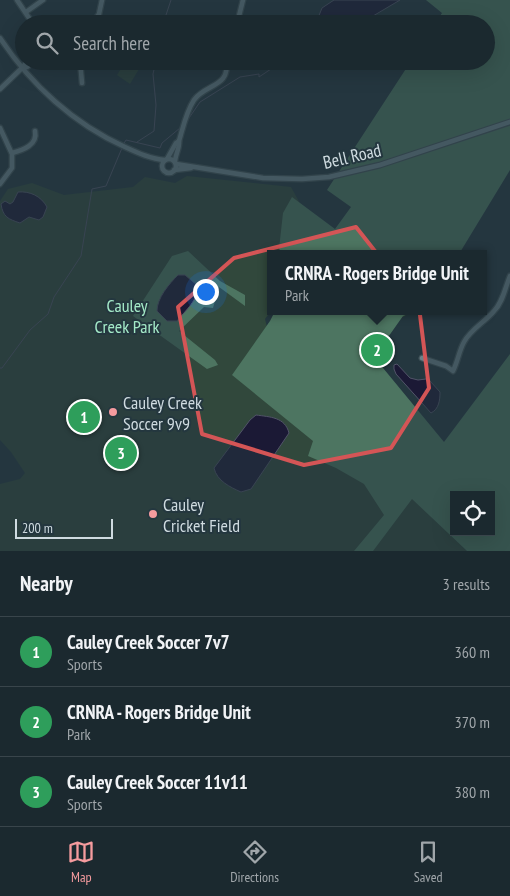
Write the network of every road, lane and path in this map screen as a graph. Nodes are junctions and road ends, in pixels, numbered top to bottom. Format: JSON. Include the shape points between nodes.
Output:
{"nodes":[{"id":1,"x":17,"y":0,"type":"edge"},
{"id":2,"x":43,"y":0,"type":"edge"},
{"id":3,"x":102,"y":0,"type":"edge"},
{"id":4,"x":243,"y":0,"type":"edge"},
{"id":5,"x":26,"y":12,"type":"junction"},
{"id":6,"x":28,"y":15,"type":"edge"},
{"id":7,"x":98,"y":15,"type":"edge"},
{"id":8,"x":239,"y":15,"type":"edge"},
{"id":9,"x":0,"y":38,"type":"edge"},
{"id":10,"x":15,"y":58,"type":"edge"},
{"id":11,"x":20,"y":70,"type":"edge"},
{"id":12,"x":24,"y":70,"type":"edge"},
{"id":13,"x":81,"y":70,"type":"edge"},
{"id":14,"x":227,"y":70,"type":"edge"},
{"id":15,"x":82,"y":83,"type":"dead end"},
{"id":16,"x":0,"y":89,"type":"edge"},
{"id":17,"x":510,"y":122,"type":"edge"},
{"id":18,"x":0,"y":128,"type":"edge"},
{"id":19,"x":35,"y":131,"type":"dead end"},
{"id":20,"x":179,"y":142,"type":"junction"},
{"id":21,"x":12,"y":153,"type":"junction"},
{"id":22,"x":149,"y":157,"type":"junction"},
{"id":23,"x":166,"y":159,"type":"junction"},
{"id":24,"x":175,"y":163,"type":"junction"},
{"id":25,"x":194,"y":167,"type":"junction"},
{"id":26,"x":162,"y":168,"type":"junction"},
{"id":27,"x":174,"y":170,"type":"junction"},
{"id":28,"x":2,"y":177,"type":"edge"},
{"id":29,"x":0,"y":184,"type":"edge"},
{"id":30,"x":510,"y":276,"type":"edge"},
{"id":31,"x":422,"y":358,"type":"dead end"}],
"edges":[{"from":1,"to":5,"type":"street"},
{"from":2,"to":5,"type":"street"},
{"from":3,"to":7,"type":"street"},
{"from":4,"to":8,"type":"street"},
{"from":5,"to":6,"type":"street"},
{"from":9,"to":10,"type":"street","name":"Bell Road"},
{"from":11,"to":16,"type":"street"},
{"from":12,"to":22,"type":"street","name":"Bell Road","via":[[53,101],[80,121],[109,140]]},
{"from":13,"to":15,"type":"street"},
{"from":14,"to":20,"type":"street","via":[[224,78],[193,101]]},
{"from":17,"to":25,"type":"street","name":"Bell Road","via":[[380,165],[329,177],[276,179]]},
{"from":18,"to":21,"type":"street"},
{"from":19,"to":21,"type":"street","via":[[31,145]]},
{"from":20,"to":23,"type":"street"},
{"from":20,"to":24,"type":"street"},
{"from":21,"to":28,"type":"street","via":[[12,168]]},
{"from":22,"to":23,"type":"street","name":"Bell Road"},
{"from":22,"to":26,"type":"street","name":"Bell Road"},
{"from":23,"to":24,"type":"street","name":"Bell Road"},
{"from":23,"to":26,"type":"street"},
{"from":24,"to":25,"type":"street","name":"Bell Road"},
{"from":24,"to":27,"type":"street"},
{"from":25,"to":27,"type":"street","name":"Bell Road"},
{"from":26,"to":27,"type":"street","name":"Bell Road","via":[[167,172]]},
{"from":28,"to":29,"type":"street"},
{"from":30,"to":31,"type":"street","via":[[500,304],[464,342],[453,370]]}]}
